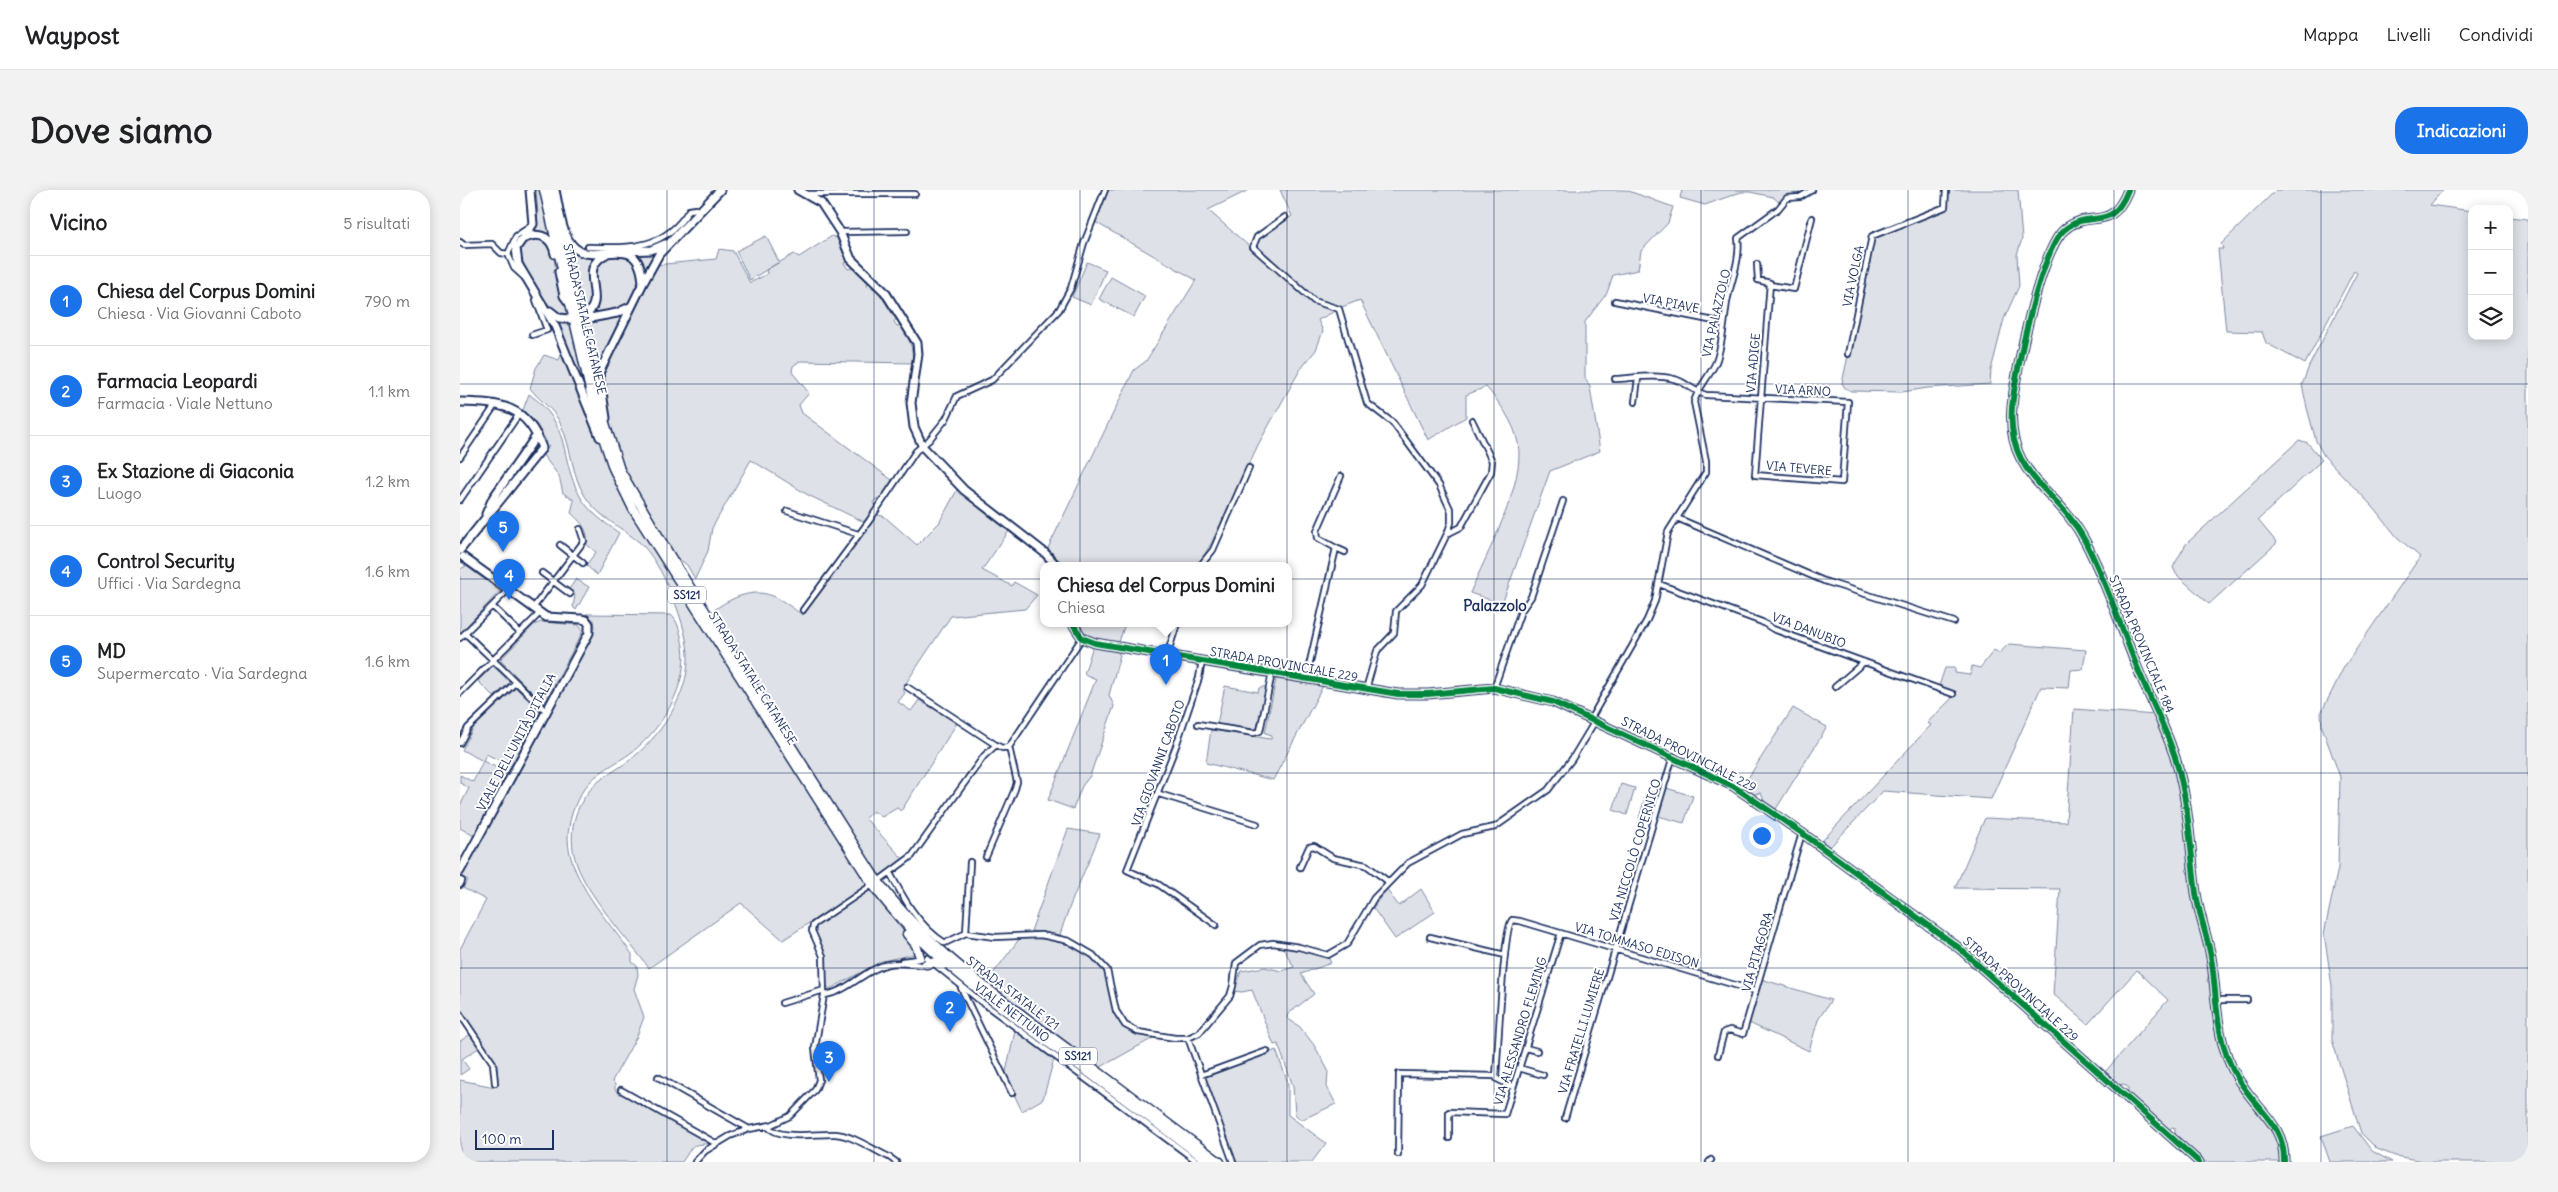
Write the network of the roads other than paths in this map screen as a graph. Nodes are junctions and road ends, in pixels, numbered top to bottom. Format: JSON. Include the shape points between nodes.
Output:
{"nodes":[{"id":1,"x":544,"y":190,"type":"edge"},
{"id":2,"x":550,"y":190,"type":"edge"},
{"id":3,"x":555,"y":190,"type":"edge"},
{"id":4,"x":720,"y":190,"type":"edge"},
{"id":5,"x":798,"y":190,"type":"edge"},
{"id":6,"x":1105,"y":190,"type":"edge"},
{"id":7,"x":1812,"y":190,"type":"edge"},
{"id":8,"x":1946,"y":190,"type":"edge"},
{"id":9,"x":2128,"y":190,"type":"edge"},
{"id":10,"x":531,"y":191,"type":"edge"},
{"id":11,"x":898,"y":192,"type":"edge"},
{"id":12,"x":808,"y":194,"type":"junction"},
{"id":13,"x":915,"y":194,"type":"dead end"},
{"id":14,"x":699,"y":212,"type":"junction"},
{"id":15,"x":1285,"y":217,"type":"dead end"},
{"id":16,"x":1812,"y":218,"type":"dead end"},
{"id":17,"x":534,"y":223,"type":"junction"},
{"id":18,"x":907,"y":231,"type":"dead end"},
{"id":19,"x":840,"y":232,"type":"junction"},
{"id":20,"x":522,"y":239,"type":"junction"},
{"id":21,"x":460,"y":242,"type":"edge"},
{"id":22,"x":670,"y":242,"type":"junction"},
{"id":23,"x":588,"y":247,"type":"dead end"},
{"id":24,"x":615,"y":252,"type":"junction"},
{"id":25,"x":508,"y":254,"type":"junction"},
{"id":26,"x":1757,"y":264,"type":"dead end"},
{"id":27,"x":529,"y":280,"type":"junction"},
{"id":28,"x":643,"y":283,"type":"junction"},
{"id":29,"x":1770,"y":285,"type":"junction"},
{"id":30,"x":535,"y":290,"type":"junction"},
{"id":31,"x":1615,"y":301,"type":"dead end"},
{"id":32,"x":544,"y":305,"type":"junction"},
{"id":33,"x":571,"y":306,"type":"junction"},
{"id":34,"x":631,"y":306,"type":"junction"},
{"id":35,"x":551,"y":318,"type":"junction"},
{"id":36,"x":1724,"y":324,"type":"junction"},
{"id":37,"x":532,"y":335,"type":"dead end"},
{"id":38,"x":1848,"y":354,"type":"dead end"},
{"id":39,"x":1638,"y":378,"type":"junction"},
{"id":40,"x":1615,"y":379,"type":"dead end"},
{"id":41,"x":1697,"y":393,"type":"junction"},
{"id":42,"x":1761,"y":398,"type":"junction"},
{"id":43,"x":460,"y":402,"type":"edge"},
{"id":44,"x":1635,"y":402,"type":"dead end"},
{"id":45,"x":496,"y":403,"type":"junction"},
{"id":46,"x":519,"y":414,"type":"junction"},
{"id":47,"x":1472,"y":420,"type":"dead end"},
{"id":48,"x":537,"y":435,"type":"junction"},
{"id":49,"x":608,"y":436,"type":"junction"},
{"id":50,"x":922,"y":445,"type":"junction"},
{"id":51,"x":605,"y":448,"type":"junction"},
{"id":52,"x":460,"y":457,"type":"edge"},
{"id":53,"x":1249,"y":468,"type":"dead end"},
{"id":54,"x":1755,"y":475,"type":"joint"},
{"id":55,"x":1341,"y":476,"type":"dead end"},
{"id":56,"x":1842,"y":482,"type":"joint"},
{"id":57,"x":460,"y":500,"type":"edge"},
{"id":58,"x":1563,"y":501,"type":"dead end"},
{"id":59,"x":787,"y":511,"type":"dead end"},
{"id":60,"x":1677,"y":518,"type":"junction"},
{"id":61,"x":483,"y":519,"type":"junction"},
{"id":62,"x":580,"y":528,"type":"dead end"},
{"id":63,"x":858,"y":534,"type":"junction"},
{"id":64,"x":1447,"y":534,"type":"junction"},
{"id":65,"x":560,"y":545,"type":"dead end"},
{"id":66,"x":1336,"y":548,"type":"junction"},
{"id":67,"x":460,"y":549,"type":"edge"},
{"id":68,"x":1345,"y":552,"type":"dead end"},
{"id":69,"x":573,"y":555,"type":"junction"},
{"id":70,"x":462,"y":560,"type":"edge"},
{"id":71,"x":1054,"y":562,"type":"edge"},
{"id":72,"x":1203,"y":562,"type":"edge"},
{"id":73,"x":583,"y":563,"type":"dead end"},
{"id":74,"x":542,"y":572,"type":"dead end"},
{"id":75,"x":554,"y":581,"type":"junction"},
{"id":76,"x":1659,"y":584,"type":"junction"},
{"id":77,"x":508,"y":590,"type":"junction"},
{"id":78,"x":570,"y":594,"type":"dead end"},
{"id":79,"x":492,"y":606,"type":"junction"},
{"id":80,"x":533,"y":608,"type":"junction"},
{"id":81,"x":803,"y":610,"type":"dead end"},
{"id":82,"x":540,"y":613,"type":"junction"},
{"id":83,"x":1954,"y":622,"type":"dead end"},
{"id":84,"x":1076,"y":627,"type":"edge"},
{"id":85,"x":1176,"y":627,"type":"edge"},
{"id":86,"x":465,"y":633,"type":"junction"},
{"id":87,"x":520,"y":633,"type":"junction"},
{"id":88,"x":460,"y":638,"type":"edge"},
{"id":89,"x":1082,"y":638,"type":"junction"},
{"id":90,"x":1167,"y":655,"type":"junction"},
{"id":91,"x":493,"y":660,"type":"junction"},
{"id":92,"x":1202,"y":661,"type":"junction"},
{"id":93,"x":1864,"y":662,"type":"junction"},
{"id":94,"x":1272,"y":673,"type":"junction"},
{"id":95,"x":1306,"y":679,"type":"junction"},
{"id":96,"x":516,"y":682,"type":"junction"},
{"id":97,"x":907,"y":687,"type":"dead end"},
{"id":98,"x":1835,"y":687,"type":"dead end"},
{"id":99,"x":1494,"y":688,"type":"junction"},
{"id":100,"x":1366,"y":689,"type":"junction"},
{"id":101,"x":460,"y":693,"type":"edge"},
{"id":102,"x":1953,"y":694,"type":"dead end"},
{"id":103,"x":546,"y":711,"type":"junction"},
{"id":104,"x":1593,"y":719,"type":"junction"},
{"id":105,"x":1198,"y":724,"type":"dead end"},
{"id":106,"x":460,"y":743,"type":"edge"},
{"id":107,"x":996,"y":745,"type":"junction"},
{"id":108,"x":1009,"y":747,"type":"junction"},
{"id":109,"x":1673,"y":756,"type":"junction"},
{"id":110,"x":1159,"y":794,"type":"junction"},
{"id":111,"x":1257,"y":824,"type":"dead end"},
{"id":112,"x":1802,"y":833,"type":"junction"},
{"id":113,"x":986,"y":857,"type":"dead end"},
{"id":114,"x":970,"y":862,"type":"dead end"},
{"id":115,"x":1300,"y":867,"type":"dead end"},
{"id":116,"x":460,"y":871,"type":"edge"},
{"id":117,"x":890,"y":873,"type":"junction"},
{"id":118,"x":881,"y":879,"type":"dead end"},
{"id":119,"x":460,"y":880,"type":"edge"},
{"id":120,"x":1389,"y":882,"type":"junction"},
{"id":121,"x":460,"y":885,"type":"edge"},
{"id":122,"x":869,"y":887,"type":"dead end"},
{"id":123,"x":886,"y":903,"type":"junction"},
{"id":124,"x":1216,"y":925,"type":"dead end"},
{"id":125,"x":966,"y":933,"type":"junction"},
{"id":126,"x":1561,"y":933,"type":"junction"},
{"id":127,"x":1430,"y":937,"type":"dead end"},
{"id":128,"x":1616,"y":949,"type":"junction"},
{"id":129,"x":1506,"y":955,"type":"junction"},
{"id":130,"x":927,"y":960,"type":"junction"},
{"id":131,"x":960,"y":986,"type":"junction"},
{"id":132,"x":1755,"y":991,"type":"junction"},
{"id":133,"x":824,"y":992,"type":"junction"},
{"id":134,"x":2217,"y":1000,"type":"junction"},
{"id":135,"x":2247,"y":1000,"type":"dead end"},
{"id":136,"x":782,"y":1003,"type":"dead end"},
{"id":137,"x":460,"y":1014,"type":"edge"},
{"id":138,"x":1188,"y":1038,"type":"junction"},
{"id":139,"x":1526,"y":1048,"type":"junction"},
{"id":140,"x":1267,"y":1051,"type":"dead end"},
{"id":141,"x":1537,"y":1051,"type":"dead end"},
{"id":142,"x":1718,"y":1055,"type":"dead end"},
{"id":143,"x":1519,"y":1068,"type":"junction"},
{"id":144,"x":1201,"y":1075,"type":"junction"},
{"id":145,"x":1543,"y":1075,"type":"dead end"},
{"id":146,"x":1496,"y":1076,"type":"junction"},
{"id":147,"x":658,"y":1077,"type":"dead end"},
{"id":148,"x":495,"y":1083,"type":"dead end"},
{"id":149,"x":1514,"y":1087,"type":"junction"},
{"id":150,"x":621,"y":1090,"type":"dead end"},
{"id":151,"x":1012,"y":1093,"type":"dead end"},
{"id":152,"x":1565,"y":1118,"type":"dead end"},
{"id":153,"x":767,"y":1126,"type":"junction"},
{"id":154,"x":749,"y":1129,"type":"junction"},
{"id":155,"x":1449,"y":1138,"type":"dead end"},
{"id":156,"x":717,"y":1144,"type":"junction"},
{"id":157,"x":1398,"y":1154,"type":"dead end"},
{"id":158,"x":695,"y":1162,"type":"edge"},
{"id":159,"x":896,"y":1162,"type":"edge"},
{"id":160,"x":1198,"y":1162,"type":"edge"},
{"id":161,"x":1209,"y":1162,"type":"edge"},
{"id":162,"x":1220,"y":1162,"type":"edge"},
{"id":163,"x":1233,"y":1162,"type":"edge"},
{"id":164,"x":2199,"y":1162,"type":"edge"},
{"id":165,"x":2284,"y":1162,"type":"edge"}],
"edges":[{"from":1,"to":33,"type":"main road","name":"STRADA STATALE CATANESE","number":"SS121"},
{"from":2,"to":49,"type":"main road","name":"STRADA STATALE CATANESE","number":"SS121"},
{"from":3,"to":24,"type":"street","via":[[566,234],[574,247],[588,252]]},
{"from":4,"to":14,"type":"street"},
{"from":5,"to":12,"type":"street"},
{"from":6,"to":50,"type":"street","via":[[1071,288],[1059,310],[992,380],[957,396],[946,419]]},
{"from":7,"to":36,"type":"street","name":"VIA PALAZZOLO","via":[[1800,198],[1787,198],[1778,209],[1739,236],[1736,272]]},
{"from":8,"to":38,"type":"street","name":"VIA VOLGA","via":[[1945,207],[1872,236]]},
{"from":9,"to":134,"type":"street","name":"STRADA PROVINCIALE 184","via":[[2116,212],[2104,219],[2083,220],[2072,225],[2051,247],[2032,308],[2017,380],[2012,436],[2027,472],[2069,515],[2085,541],[2165,728],[2182,783],[2197,897]]},
{"from":10,"to":17,"type":"street"},
{"from":11,"to":12,"type":"street"},
{"from":11,"to":13,"type":"street"},
{"from":12,"to":19,"type":"street","via":[[820,203]]},
{"from":14,"to":22,"type":"street"},
{"from":14,"to":23,"type":"street","via":[[689,210],[677,226],[651,244]]},
{"from":15,"to":64,"type":"street","via":[[1256,237],[1253,248],[1309,298],[1339,309],[1367,403],[1393,423],[1439,486],[1451,511]]},
{"from":16,"to":29,"type":"street","via":[[1794,289]]},
{"from":17,"to":20,"type":"street"},
{"from":17,"to":25,"type":"street","via":[[516,236]]},
{"from":18,"to":19,"type":"street"},
{"from":19,"to":50,"type":"street","via":[[851,259],[885,292],[917,343],[910,403],[914,427]]},
{"from":20,"to":27,"type":"street","via":[[516,248],[516,256]]},
{"from":20,"to":33,"type":"street","via":[[537,235],[550,241],[564,296]]},
{"from":21,"to":25,"type":"street","via":[[464,245],[492,244],[501,253]]},
{"from":22,"to":24,"type":"street","via":[[651,250]]},
{"from":22,"to":28,"type":"street","via":[[653,262]]},
{"from":24,"to":28,"type":"street","via":[[627,253],[637,261]]},
{"from":24,"to":34,"type":"street","via":[[600,257],[593,268],[596,304],[584,318],[616,313]]},
{"from":25,"to":27,"type":"street","via":[[514,268]]},
{"from":26,"to":29,"type":"street","via":[[1758,280],[1770,282]]},
{"from":27,"to":30,"type":"street"},
{"from":28,"to":34,"type":"street"},
{"from":29,"to":42,"type":"street","name":"VIA ADIGE"},
{"from":30,"to":32,"type":"street"},
{"from":30,"to":37,"type":"street","via":[[547,330]]},
{"from":31,"to":36,"type":"street","name":"VIA PIAVE"},
{"from":32,"to":35,"type":"street"},
{"from":32,"to":35,"type":"street","via":[[559,318],[571,320]]},
{"from":33,"to":51,"type":"main road","name":"STRADA STATALE CATANESE","number":"SS121"},
{"from":34,"to":49,"type":"street","via":[[599,373]]},
{"from":35,"to":51,"type":"street"},
{"from":36,"to":41,"type":"street","name":"VIA PALAZZOLO","via":[[1716,362]]},
{"from":39,"to":40,"type":"street"},
{"from":39,"to":41,"type":"street","via":[[1674,378]]},
{"from":39,"to":44,"type":"street"},
{"from":41,"to":42,"type":"street","name":"VIA ARNO"},
{"from":41,"to":60,"type":"street","name":"VIA PALAZZOLO","via":[[1694,408],[1706,472]]},
{"from":42,"to":54,"type":"street","name":"VIA ADIGE"},
{"from":42,"to":56,"type":"street","name":"VIA ARNO","via":[[1848,402]]},
{"from":43,"to":45,"type":"street"},
{"from":45,"to":46,"type":"street"},
{"from":45,"to":52,"type":"street"},
{"from":46,"to":48,"type":"street"},
{"from":46,"to":57,"type":"street"},
{"from":47,"to":64,"type":"street","via":[[1492,461],[1492,468],[1461,527]]},
{"from":48,"to":61,"type":"street","via":[[493,498]]},
{"from":48,"to":61,"type":"street","via":[[542,448]]},
{"from":49,"to":130,"type":"main road","name":"STRADA STATALE CATANESE","number":"SS121","via":[[620,470],[641,508],[849,838],[903,913]]},
{"from":50,"to":63,"type":"street"},
{"from":50,"to":71,"type":"street","via":[[964,490]]},
{"from":51,"to":123,"type":"main road","name":"STRADA STATALE CATANESE","number":"SS121","via":[[633,509]]},
{"from":53,"to":72,"type":"street","via":[[1212,550]]},
{"from":54,"to":56,"type":"street","name":"VIA TEVERE"},
{"from":55,"to":66,"type":"street","via":[[1316,535]]},
{"from":58,"to":99,"type":"street","via":[[1531,597],[1522,611]]},
{"from":59,"to":63,"type":"street"},
{"from":60,"to":76,"type":"street","name":"VIA PALAZZOLO","via":[[1665,539]]},
{"from":60,"to":83,"type":"street","via":[[1824,581]]},
{"from":61,"to":67,"type":"street"},
{"from":62,"to":69,"type":"street","via":[[584,542]]},
{"from":63,"to":81,"type":"street"},
{"from":64,"to":100,"type":"street","via":[[1422,585],[1396,611],[1394,633],[1377,651]]},
{"from":65,"to":69,"type":"street"},
{"from":66,"to":68,"type":"street"},
{"from":66,"to":95,"type":"street"},
{"from":67,"to":70,"type":"street"},
{"from":69,"to":73,"type":"street"},
{"from":69,"to":75,"type":"street"},
{"from":70,"to":77,"type":"street"},
{"from":74,"to":75,"type":"street"},
{"from":75,"to":78,"type":"street"},
{"from":75,"to":80,"type":"street"},
{"from":76,"to":93,"type":"street","name":"VIA DANUBIO"},
{"from":76,"to":104,"type":"street","name":"VIA PALAZZOLO","via":[[1648,620]]},
{"from":77,"to":79,"type":"street"},
{"from":77,"to":80,"type":"street"},
{"from":79,"to":86,"type":"street"},
{"from":79,"to":87,"type":"street"},
{"from":80,"to":82,"type":"street"},
{"from":82,"to":87,"type":"street"},
{"from":82,"to":103,"type":"street","name":"VIALE DELL'UNITÀ D'ITALIA","via":[[551,618],[581,619],[589,624],[589,633]]},
{"from":84,"to":89,"type":"street"},
{"from":85,"to":90,"type":"street"},
{"from":86,"to":88,"type":"street"},
{"from":86,"to":91,"type":"street"},
{"from":87,"to":91,"type":"street"},
{"from":89,"to":90,"type":"street","name":"STRADA PROVINCIALE 229"},
{"from":89,"to":108,"type":"street"},
{"from":90,"to":92,"type":"street","name":"STRADA PROVINCIALE 229"},
{"from":91,"to":96,"type":"street"},
{"from":91,"to":101,"type":"street"},
{"from":92,"to":94,"type":"street","name":"STRADA PROVINCIALE 229"},
{"from":92,"to":110,"type":"street","name":"VIA GIOVANNI CABOTO"},
{"from":93,"to":98,"type":"street"},
{"from":93,"to":102,"type":"street","name":"VIA DANUBIO"},
{"from":94,"to":95,"type":"street","name":"STRADA PROVINCIALE 229"},
{"from":94,"to":105,"type":"street","via":[[1260,731],[1254,733]]},
{"from":95,"to":100,"type":"street","name":"STRADA PROVINCIALE 229"},
{"from":96,"to":103,"type":"street"},
{"from":96,"to":106,"type":"street","via":[[468,728]]},
{"from":97,"to":107,"type":"street"},
{"from":99,"to":100,"type":"street","name":"STRADA PROVINCIALE 229","via":[[1412,695]]},
{"from":99,"to":104,"type":"street","name":"STRADA PROVINCIALE 229","via":[[1553,702]]},
{"from":103,"to":116,"type":"street","name":"VIALE DELL'UNITÀ D'ITALIA"},
{"from":104,"to":109,"type":"street","name":"STRADA PROVINCIALE 229"},
{"from":104,"to":120,"type":"street","name":"VIA PALAZZOLO","via":[[1572,759],[1548,790],[1495,827],[1462,834],[1418,856]]},
{"from":107,"to":108,"type":"street"},
{"from":107,"to":117,"type":"street","via":[[984,756],[912,856]]},
{"from":108,"to":113,"type":"street","via":[[1017,782]]},
{"from":109,"to":112,"type":"street","name":"STRADA PROVINCIALE 229","via":[[1740,790]]},
{"from":109,"to":128,"type":"street","name":"VIA NICCOLÒ COPERNICO"},
{"from":110,"to":111,"type":"street"},
{"from":110,"to":124,"type":"street","name":"VIA GIOVANNI CABOTO","via":[[1127,870],[1158,884]]},
{"from":112,"to":132,"type":"street","name":"VIA PITAGORA"},
{"from":112,"to":164,"type":"street","name":"STRADA PROVINCIALE 229","via":[[1959,948]]},
{"from":114,"to":125,"type":"street"},
{"from":115,"to":120,"type":"street","via":[[1309,847],[1314,846],[1333,858],[1366,865]]},
{"from":117,"to":118,"type":"street"},
{"from":117,"to":125,"type":"street","via":[[913,912],[935,936],[945,943]]},
{"from":119,"to":121,"type":"street"},
{"from":120,"to":138,"type":"street","name":"VIA PALAZZOLO","via":[[1374,898],[1351,939],[1333,953],[1267,943],[1240,958],[1226,1002],[1199,1033]]},
{"from":122,"to":133,"type":"street","via":[[813,925],[812,931],[823,956]]},
{"from":123,"to":130,"type":"main road","name":"STRADA STATALE CATANESE","number":"SS121"},
{"from":123,"to":130,"type":"main road","via":[[894,919]]},
{"from":125,"to":138,"type":"street","via":[[995,937],[1041,934],[1069,941],[1093,955],[1107,970],[1116,1011],[1125,1026],[1138,1032]]},
{"from":126,"to":128,"type":"street","name":"VIA TOMMASO EDISON"},
{"from":126,"to":129,"type":"street","name":"VIA TOMMASO EDISON","via":[[1512,920]]},
{"from":126,"to":139,"type":"street","name":"VIA ALESSANDRO FLEMING"},
{"from":127,"to":129,"type":"street"},
{"from":128,"to":132,"type":"street","name":"VIA TOMMASO EDISON"},
{"from":128,"to":152,"type":"street","name":"VIA FRATELLI LUMIERE"},
{"from":129,"to":146,"type":"street"},
{"from":130,"to":131,"type":"street","name":"VIALE NETTUNO"},
{"from":130,"to":133,"type":"street","via":[[890,963],[833,994]]},
{"from":130,"to":161,"type":"main road","name":"STRADA STATALE 121","number":"SS121","via":[[982,993]]},
{"from":130,"to":162,"type":"main road","name":"STRADA STATALE 121","number":"SS121","via":[[985,988]]},
{"from":131,"to":151,"type":"street"},
{"from":131,"to":160,"type":"street","name":"VIALE NETTUNO"},
{"from":132,"to":142,"type":"street","name":"VIA PITAGORA","via":[[1743,1034],[1730,1030],[1724,1032]]},
{"from":133,"to":136,"type":"street"},
{"from":133,"to":153,"type":"street","via":[[815,1048],[818,1082],[815,1090],[790,1116]]},
{"from":134,"to":135,"type":"street"},
{"from":134,"to":165,"type":"street","name":"STRADA PROVINCIALE 184","via":[[2220,1032],[2227,1055],[2236,1076],[2279,1130],[2284,1145]]},
{"from":137,"to":148,"type":"street","via":[[493,1063]]},
{"from":138,"to":144,"type":"street"},
{"from":139,"to":141,"type":"street"},
{"from":139,"to":143,"type":"street","name":"VIA ALESSANDRO FLEMING"},
{"from":140,"to":144,"type":"street"},
{"from":143,"to":145,"type":"street"},
{"from":143,"to":149,"type":"street","name":"VIA ALESSANDRO FLEMING"},
{"from":144,"to":163,"type":"street"},
{"from":146,"to":149,"type":"street","via":[[1497,1080]]},
{"from":146,"to":157,"type":"street","via":[[1399,1074]]},
{"from":147,"to":154,"type":"street"},
{"from":149,"to":155,"type":"street","name":"VIA ALESSANDRO FLEMING","via":[[1505,1114],[1449,1112]]},
{"from":150,"to":156,"type":"street"},
{"from":153,"to":154,"type":"street"},
{"from":153,"to":159,"type":"street","via":[[774,1133],[839,1134]]},
{"from":154,"to":156,"type":"street"},
{"from":156,"to":158,"type":"street"}]}
